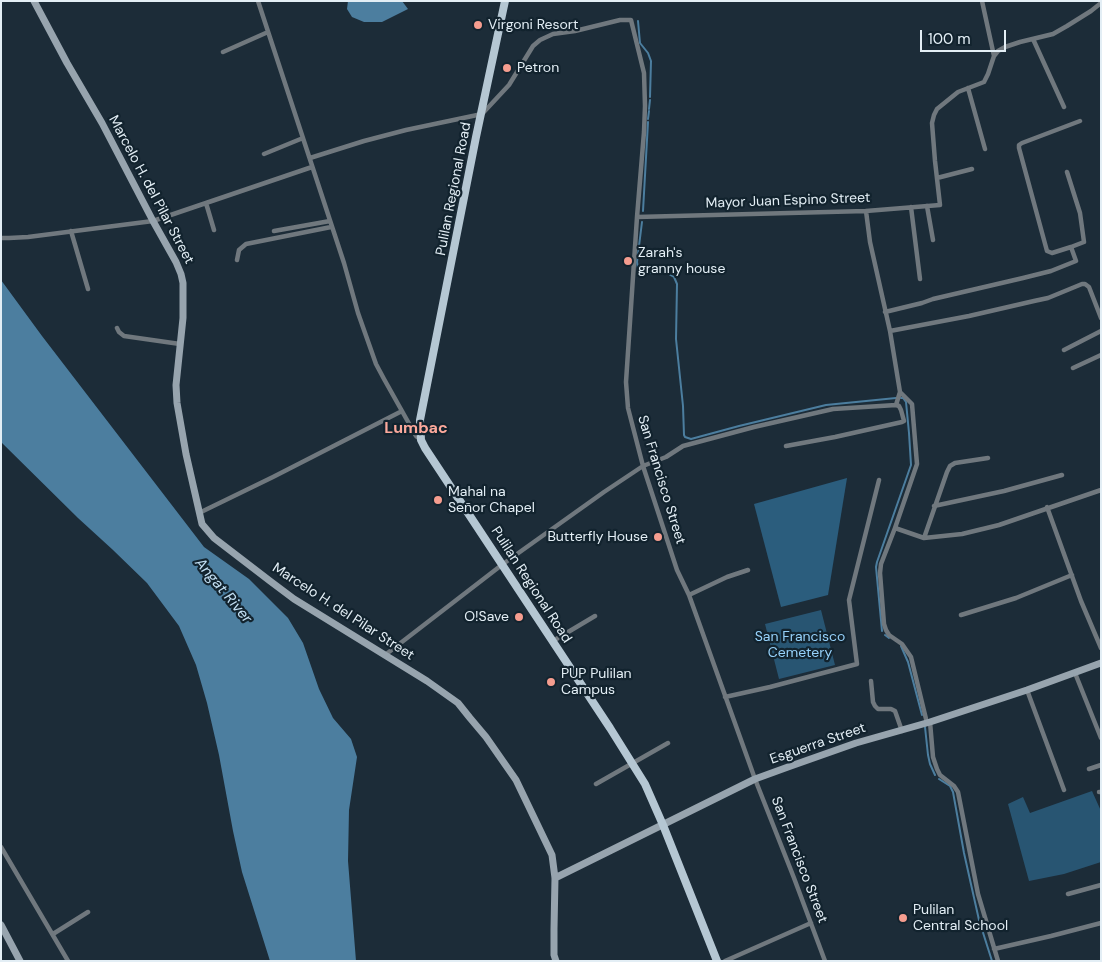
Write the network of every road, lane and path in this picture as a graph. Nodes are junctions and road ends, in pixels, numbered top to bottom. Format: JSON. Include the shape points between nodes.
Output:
{"nodes":[{"id":1,"x":34,"y":1,"type":"edge"},
{"id":2,"x":258,"y":1,"type":"edge"},
{"id":3,"x":505,"y":1,"type":"edge"},
{"id":4,"x":982,"y":1,"type":"edge"},
{"id":5,"x":1101,"y":3,"type":"edge"},
{"id":6,"x":268,"y":32,"type":"junction"},
{"id":7,"x":1033,"y":39,"type":"junction"},
{"id":8,"x":223,"y":52,"type":"dead end"},
{"id":9,"x":994,"y":56,"type":"junction"},
{"id":10,"x":968,"y":88,"type":"junction"},
{"id":11,"x":1064,"y":107,"type":"dead end"},
{"id":12,"x":482,"y":114,"type":"junction"},
{"id":13,"x":1080,"y":121,"type":"dead end"},
{"id":14,"x":303,"y":138,"type":"junction"},
{"id":15,"x":985,"y":149,"type":"dead end"},
{"id":16,"x":264,"y":154,"type":"dead end"},
{"id":17,"x":310,"y":158,"type":"junction"},
{"id":18,"x":312,"y":167,"type":"junction"},
{"id":19,"x":972,"y":169,"type":"dead end"},
{"id":20,"x":1066,"y":172,"type":"dead end"},
{"id":21,"x":937,"y":178,"type":"junction"},
{"id":22,"x":206,"y":203,"type":"junction"},
{"id":23,"x":927,"y":206,"type":"junction"},
{"id":24,"x":911,"y":207,"type":"junction"},
{"id":25,"x":866,"y":211,"type":"junction"},
{"id":26,"x":636,"y":217,"type":"junction"},
{"id":27,"x":152,"y":221,"type":"junction"},
{"id":28,"x":330,"y":224,"type":"junction"},
{"id":29,"x":214,"y":230,"type":"dead end"},
{"id":30,"x":71,"y":231,"type":"junction"},
{"id":31,"x":274,"y":231,"type":"dead end"},
{"id":32,"x":1,"y":238,"type":"edge"},
{"id":33,"x":933,"y":240,"type":"dead end"},
{"id":34,"x":1071,"y":247,"type":"junction"},
{"id":35,"x":237,"y":260,"type":"dead end"},
{"id":36,"x":920,"y":279,"type":"dead end"},
{"id":37,"x":88,"y":289,"type":"dead end"},
{"id":38,"x":885,"y":312,"type":"junction"},
{"id":39,"x":1101,"y":318,"type":"edge"},
{"id":40,"x":117,"y":328,"type":"dead end"},
{"id":41,"x":890,"y":331,"type":"junction"},
{"id":42,"x":1101,"y":331,"type":"edge"},
{"id":43,"x":180,"y":344,"type":"junction"},
{"id":44,"x":1064,"y":350,"type":"dead end"},
{"id":45,"x":1101,"y":355,"type":"edge"},
{"id":46,"x":1073,"y":368,"type":"dead end"},
{"id":47,"x":900,"y":392,"type":"junction"},
{"id":48,"x":896,"y":405,"type":"junction"},
{"id":49,"x":402,"y":411,"type":"junction"},
{"id":50,"x":421,"y":440,"type":"junction"},
{"id":51,"x":786,"y":446,"type":"dead end"},
{"id":52,"x":988,"y":458,"type":"dead end"},
{"id":53,"x":643,"y":466,"type":"junction"},
{"id":54,"x":1062,"y":475,"type":"dead end"},
{"id":55,"x":879,"y":480,"type":"dead end"},
{"id":56,"x":1101,"y":490,"type":"edge"},
{"id":57,"x":934,"y":506,"type":"junction"},
{"id":58,"x":1048,"y":507,"type":"junction"},
{"id":59,"x":199,"y":513,"type":"junction"},
{"id":60,"x":895,"y":528,"type":"junction"},
{"id":61,"x":924,"y":538,"type":"junction"},
{"id":62,"x":502,"y":564,"type":"junction"},
{"id":63,"x":748,"y":570,"type":"dead end"},
{"id":64,"x":1072,"y":575,"type":"junction"},
{"id":65,"x":688,"y":595,"type":"junction"},
{"id":66,"x":961,"y":615,"type":"dead end"},
{"id":67,"x":594,"y":616,"type":"dead end"},
{"id":68,"x":553,"y":641,"type":"junction"},
{"id":69,"x":1101,"y":648,"type":"edge"},
{"id":70,"x":384,"y":655,"type":"junction"},
{"id":71,"x":1101,"y":663,"type":"edge"},
{"id":72,"x":1075,"y":673,"type":"junction"},
{"id":73,"x":871,"y":680,"type":"dead end"},
{"id":74,"x":1027,"y":690,"type":"junction"},
{"id":75,"x":725,"y":697,"type":"junction"},
{"id":76,"x":929,"y":722,"type":"junction"},
{"id":77,"x":902,"y":730,"type":"junction"},
{"id":78,"x":1101,"y":738,"type":"edge"},
{"id":79,"x":668,"y":743,"type":"dead end"},
{"id":80,"x":632,"y":764,"type":"junction"},
{"id":81,"x":1101,"y":765,"type":"edge"},
{"id":82,"x":1089,"y":769,"type":"dead end"},
{"id":83,"x":755,"y":779,"type":"junction"},
{"id":84,"x":596,"y":784,"type":"dead end"},
{"id":85,"x":1064,"y":790,"type":"dead end"},
{"id":86,"x":662,"y":825,"type":"junction"},
{"id":87,"x":1,"y":846,"type":"edge"},
{"id":88,"x":555,"y":878,"type":"junction"},
{"id":89,"x":1101,"y":885,"type":"edge"},
{"id":90,"x":1068,"y":894,"type":"dead end"},
{"id":91,"x":88,"y":912,"type":"dead end"},
{"id":92,"x":811,"y":923,"type":"junction"},
{"id":93,"x":1101,"y":923,"type":"edge"},
{"id":94,"x":2,"y":928,"type":"edge"},
{"id":95,"x":53,"y":934,"type":"junction"},
{"id":96,"x":994,"y":949,"type":"junction"},
{"id":97,"x":20,"y":961,"type":"edge"},
{"id":98,"x":68,"y":961,"type":"edge"},
{"id":99,"x":556,"y":961,"type":"edge"},
{"id":100,"x":717,"y":961,"type":"edge"},
{"id":101,"x":725,"y":961,"type":"edge"},
{"id":102,"x":825,"y":961,"type":"edge"},
{"id":103,"x":998,"y":961,"type":"edge"}],
"edges":[{"from":1,"to":27,"type":"street","name":"Marcelo H. del Pilar Street"},
{"from":2,"to":6,"type":"street"},
{"from":3,"to":12,"type":"main road","name":"Pulilan Regional Road"},
{"from":4,"to":9,"type":"street"},
{"from":5,"to":7,"type":"street","via":[[1060,30]]},
{"from":6,"to":8,"type":"street"},
{"from":6,"to":14,"type":"street"},
{"from":7,"to":9,"type":"street","via":[[1004,47]]},
{"from":7,"to":11,"type":"street"},
{"from":9,"to":10,"type":"street","via":[[984,82]]},
{"from":10,"to":15,"type":"street"},
{"from":10,"to":21,"type":"street","via":[[949,99],[934,115]]},
{"from":12,"to":17,"type":"street","via":[[406,130]]},
{"from":12,"to":26,"type":"street","name":"San Francisco Street","via":[[509,86],[540,40],[553,34],[631,20],[644,72],[645,106]]},
{"from":12,"to":50,"type":"main road","name":"Pulilan Regional Road","via":[[420,420]]},
{"from":13,"to":34,"type":"street","via":[[1019,145],[1047,251],[1052,253]]},
{"from":14,"to":16,"type":"street"},
{"from":14,"to":17,"type":"street"},
{"from":17,"to":18,"type":"street"},
{"from":18,"to":22,"type":"street"},
{"from":18,"to":28,"type":"street"},
{"from":19,"to":21,"type":"street"},
{"from":20,"to":34,"type":"street","via":[[1080,213],[1084,242]]},
{"from":21,"to":23,"type":"street","name":"Mayor Juan Espino Street","via":[[940,205]]},
{"from":22,"to":27,"type":"street"},
{"from":22,"to":29,"type":"street"},
{"from":23,"to":24,"type":"street","name":"Mayor Juan Espino Street"},
{"from":23,"to":33,"type":"street"},
{"from":24,"to":25,"type":"street","name":"Mayor Juan Espino Street"},
{"from":24,"to":36,"type":"street"},
{"from":25,"to":26,"type":"street","name":"Mayor Juan Espino Street"},
{"from":25,"to":38,"type":"street"},
{"from":26,"to":53,"type":"street","name":"San Francisco Street","via":[[626,382],[628,408]]},
{"from":27,"to":30,"type":"street"},
{"from":27,"to":43,"type":"street","name":"Marcelo H. del Pilar Street","via":[[176,262],[183,283]]},
{"from":28,"to":31,"type":"street"},
{"from":28,"to":35,"type":"street","via":[[246,244],[238,250]]},
{"from":28,"to":49,"type":"street","via":[[376,364]]},
{"from":30,"to":32,"type":"street"},
{"from":30,"to":37,"type":"street"},
{"from":34,"to":38,"type":"street","via":[[1076,261],[1051,271]]},
{"from":38,"to":41,"type":"street"},
{"from":39,"to":41,"type":"street","via":[[1089,287],[1082,284],[1048,298]]},
{"from":40,"to":43,"type":"street","via":[[124,336]]},
{"from":41,"to":47,"type":"street"},
{"from":42,"to":44,"type":"street"},
{"from":43,"to":59,"type":"street","name":"Marcelo H. del Pilar Street","via":[[176,385],[178,411]]},
{"from":45,"to":46,"type":"street"},
{"from":47,"to":48,"type":"street"},
{"from":47,"to":60,"type":"street","via":[[912,404],[917,464]]},
{"from":48,"to":51,"type":"street","via":[[900,406],[902,422]]},
{"from":48,"to":53,"type":"street","via":[[833,410],[754,427],[683,446]]},
{"from":49,"to":50,"type":"street"},
{"from":49,"to":59,"type":"street"},
{"from":50,"to":62,"type":"main road","name":"Pulilan Regional Road"},
{"from":52,"to":57,"type":"street","via":[[951,465]]},
{"from":53,"to":62,"type":"street"},
{"from":53,"to":65,"type":"street","name":"San Francisco Street"},
{"from":54,"to":57,"type":"street"},
{"from":55,"to":75,"type":"street","via":[[849,600],[857,664]]},
{"from":56,"to":58,"type":"street"},
{"from":57,"to":61,"type":"street"},
{"from":58,"to":61,"type":"street","via":[[999,525],[962,534]]},
{"from":58,"to":64,"type":"street"},
{"from":59,"to":70,"type":"street","name":"Marcelo H. del Pilar Street","via":[[202,524],[214,538],[270,581]]},
{"from":60,"to":61,"type":"street"},
{"from":60,"to":76,"type":"street","via":[[880,568],[884,624],[889,636],[902,644],[911,657]]},
{"from":62,"to":68,"type":"main road","name":"Pulilan Regional Road"},
{"from":62,"to":70,"type":"street"},
{"from":63,"to":65,"type":"street"},
{"from":64,"to":66,"type":"street","via":[[1016,598]]},
{"from":64,"to":69,"type":"street"},
{"from":65,"to":75,"type":"street","name":"San Francisco Street"},
{"from":67,"to":68,"type":"street"},
{"from":68,"to":80,"type":"main road","name":"Pulilan Regional Road"},
{"from":70,"to":88,"type":"street","name":"Marcelo H. del Pilar Street","via":[[458,703],[486,737],[516,780],[536,820],[552,855]]},
{"from":71,"to":72,"type":"street","name":"Esguerra Street"},
{"from":72,"to":74,"type":"street","name":"Esguerra Street"},
{"from":72,"to":78,"type":"street"},
{"from":73,"to":77,"type":"street","via":[[875,706],[896,711]]},
{"from":74,"to":76,"type":"street","name":"Esguerra Street"},
{"from":74,"to":85,"type":"street"},
{"from":75,"to":83,"type":"street","name":"San Francisco Street"},
{"from":76,"to":77,"type":"street","name":"Esguerra Street"},
{"from":76,"to":96,"type":"street","via":[[937,769],[958,792],[978,894]]},
{"from":77,"to":83,"type":"street","name":"Esguerra Street"},
{"from":79,"to":80,"type":"street"},
{"from":80,"to":84,"type":"street"},
{"from":80,"to":86,"type":"main road","name":"Pulilan Regional Road","via":[[645,784]]},
{"from":81,"to":82,"type":"street"},
{"from":83,"to":86,"type":"street","name":"Esguerra Street"},
{"from":83,"to":92,"type":"street","name":"San Francisco Street"},
{"from":86,"to":88,"type":"street","name":"Esguerra Street"},
{"from":86,"to":100,"type":"main road","name":"Pulilan Regional Road"},
{"from":87,"to":95,"type":"street"},
{"from":88,"to":99,"type":"street","name":"Marcelo H. del Pilar Street"},
{"from":89,"to":90,"type":"street"},
{"from":91,"to":95,"type":"street"},
{"from":92,"to":101,"type":"street"},
{"from":92,"to":102,"type":"street","name":"San Francisco Street"},
{"from":93,"to":96,"type":"street"},
{"from":94,"to":97,"type":"street"},
{"from":95,"to":98,"type":"street"},
{"from":96,"to":103,"type":"street"}]}
